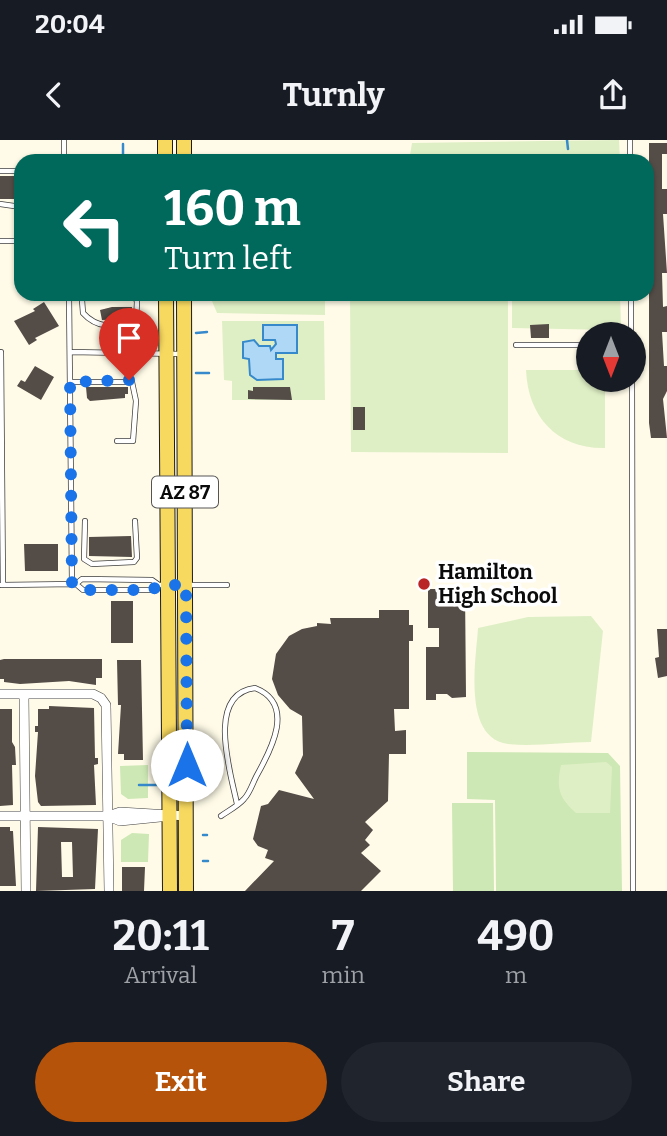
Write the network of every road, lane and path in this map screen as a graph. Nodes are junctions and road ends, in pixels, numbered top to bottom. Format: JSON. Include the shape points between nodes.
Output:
{"nodes":[{"id":1,"x":69,"y":301,"type":"edge"},
{"id":2,"x":82,"y":301,"type":"edge"},
{"id":3,"x":137,"y":301,"type":"edge"},
{"id":4,"x":166,"y":301,"type":"edge"},
{"id":5,"x":184,"y":301,"type":"edge"},
{"id":6,"x":631,"y":301,"type":"edge"},
{"id":7,"x":631,"y":322,"type":"edge"},
{"id":8,"x":516,"y":345,"type":"dead end"},
{"id":9,"x":576,"y":345,"type":"edge"},
{"id":10,"x":1,"y":352,"type":"edge"},
{"id":11,"x":70,"y":352,"type":"junction"},
{"id":12,"x":184,"y":354,"type":"junction"},
{"id":13,"x":167,"y":355,"type":"junction"},
{"id":14,"x":70,"y":382,"type":"junction"},
{"id":15,"x":632,"y":392,"type":"edge"},
{"id":16,"x":117,"y":442,"type":"dead end"},
{"id":17,"x":85,"y":521,"type":"dead end"},
{"id":18,"x":135,"y":521,"type":"dead end"},
{"id":19,"x":74,"y":584,"type":"junction"},
{"id":20,"x":1,"y":585,"type":"edge"},
{"id":21,"x":163,"y":585,"type":"junction"},
{"id":22,"x":186,"y":585,"type":"junction"},
{"id":23,"x":227,"y":585,"type":"dead end"},
{"id":24,"x":0,"y":694,"type":"edge"},
{"id":25,"x":24,"y":694,"type":"junction"},
{"id":26,"x":237,"y":804,"type":"junction"},
{"id":27,"x":0,"y":816,"type":"edge"},
{"id":28,"x":25,"y":816,"type":"junction"},
{"id":29,"x":108,"y":816,"type":"junction"},
{"id":30,"x":170,"y":816,"type":"junction"},
{"id":31,"x":187,"y":816,"type":"junction"},
{"id":32,"x":221,"y":816,"type":"dead end"},
{"id":33,"x":186,"y":888,"type":"edge"},
{"id":34,"x":26,"y":891,"type":"edge"},
{"id":35,"x":109,"y":891,"type":"edge"},
{"id":36,"x":170,"y":891,"type":"edge"},
{"id":37,"x":633,"y":891,"type":"edge"}],
"edges":[{"from":1,"to":11,"type":"lane"},
{"from":2,"to":3,"type":"lane","via":[[83,313],[102,326],[136,323]]},
{"from":4,"to":13,"type":"main road","number":"AZ 87"},
{"from":5,"to":12,"type":"main road","number":"AZ 87"},
{"from":6,"to":7,"type":"lane"},
{"from":8,"to":9,"type":"lane"},
{"from":10,"to":20,"type":"lane"},
{"from":11,"to":13,"type":"lane"},
{"from":11,"to":14,"type":"lane"},
{"from":12,"to":13,"type":"lane"},
{"from":12,"to":22,"type":"main road","number":"AZ 87"},
{"from":13,"to":21,"type":"main road","number":"AZ 87"},
{"from":14,"to":16,"type":"lane","via":[[132,383],[136,401],[133,441]]},
{"from":14,"to":19,"type":"lane"},
{"from":15,"to":37,"type":"lane"},
{"from":17,"to":18,"type":"lane","via":[[84,559],[92,564],[136,560]]},
{"from":19,"to":20,"type":"lane"},
{"from":19,"to":21,"type":"lane","via":[[82,579],[152,580]]},
{"from":19,"to":21,"type":"lane","via":[[83,590],[152,590]]},
{"from":21,"to":22,"type":"lane"},
{"from":21,"to":30,"type":"main road","number":"AZ 87"},
{"from":22,"to":23,"type":"lane"},
{"from":22,"to":31,"type":"main road","number":"AZ 87"},
{"from":24,"to":25,"type":"street"},
{"from":25,"to":28,"type":"street"},
{"from":25,"to":29,"type":"street","via":[[93,694],[101,698],[107,714]]},
{"from":26,"to":26,"type":"lane","via":[[245,799],[277,737],[271,703],[255,688],[236,696],[223,734]]},
{"from":26,"to":32,"type":"lane"},
{"from":27,"to":28,"type":"street"},
{"from":28,"to":29,"type":"street"},
{"from":28,"to":34,"type":"street"},
{"from":29,"to":30,"type":"street","via":[[155,812]]},
{"from":29,"to":35,"type":"street"},
{"from":30,"to":31,"type":"street"},
{"from":30,"to":36,"type":"main road","number":"AZ 87"},
{"from":31,"to":33,"type":"main road","number":"AZ 87"}]}
